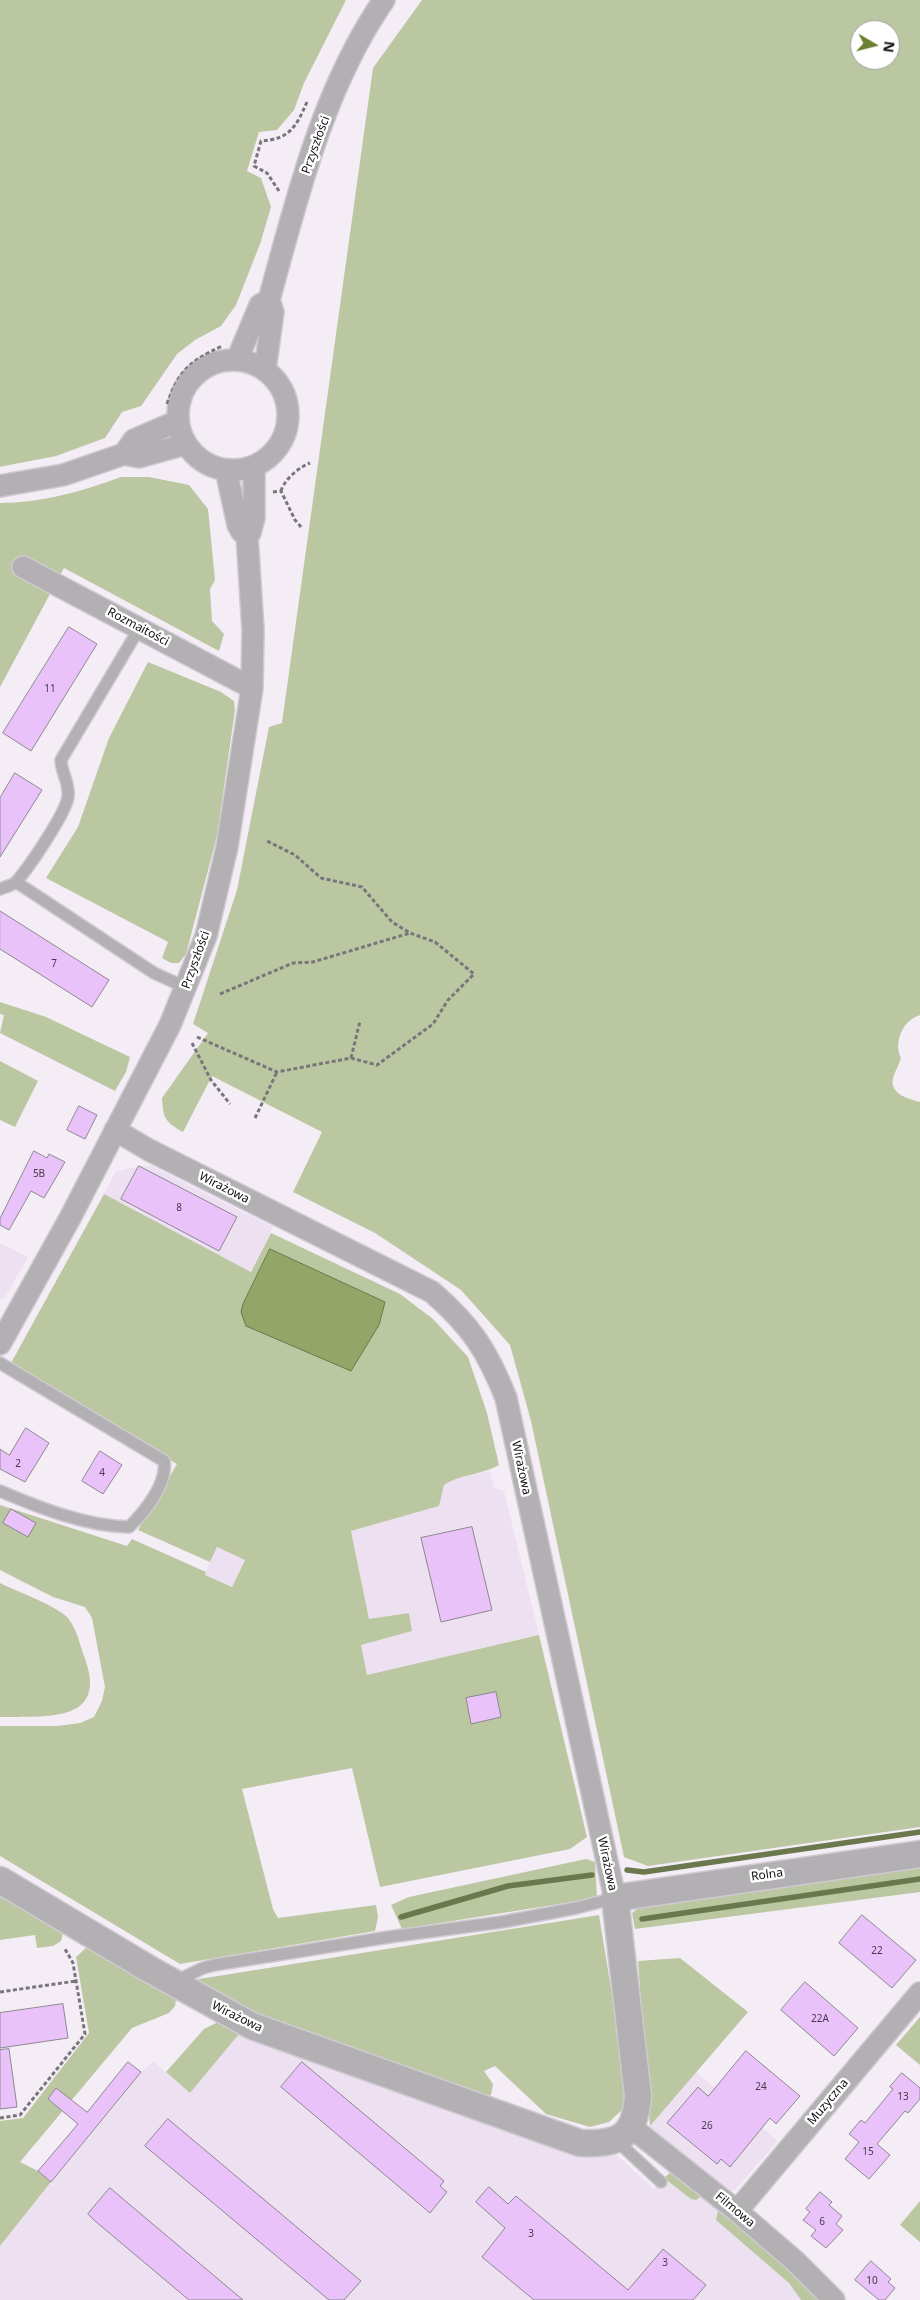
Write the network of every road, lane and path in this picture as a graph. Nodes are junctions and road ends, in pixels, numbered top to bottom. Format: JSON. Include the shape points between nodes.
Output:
{"nodes":[{"id":1,"x":384,"y":0,"type":"edge"},
{"id":2,"x":309,"y":96,"type":"dead end"},
{"id":3,"x":281,"y":194,"type":"dead end"},
{"id":4,"x":270,"y":300,"type":"junction"},
{"id":5,"x":231,"y":352,"type":"junction"},
{"id":6,"x":265,"y":370,"type":"junction"},
{"id":7,"x":172,"y":413,"type":"junction"},
{"id":8,"x":186,"y":444,"type":"junction"},
{"id":9,"x":124,"y":454,"type":"junction"},
{"id":10,"x":310,"y":463,"type":"dead end"},
{"id":11,"x":254,"y":466,"type":"junction"},
{"id":12,"x":226,"y":470,"type":"junction"},
{"id":13,"x":0,"y":486,"type":"edge"},
{"id":14,"x":281,"y":491,"type":"junction"},
{"id":15,"x":267,"y":492,"type":"dead end"},
{"id":16,"x":302,"y":528,"type":"dead end"},
{"id":17,"x":247,"y":535,"type":"junction"},
{"id":18,"x":23,"y":567,"type":"dead end"},
{"id":19,"x":140,"y":627,"type":"junction"},
{"id":20,"x":252,"y":688,"type":"junction"},
{"id":21,"x":267,"y":841,"type":"dead end"},
{"id":22,"x":16,"y":882,"type":"junction"},
{"id":23,"x":0,"y":889,"type":"edge"},
{"id":24,"x":410,"y":933,"type":"junction"},
{"id":25,"x":186,"y":988,"type":"junction"},
{"id":26,"x":220,"y":994,"type":"dead end"},
{"id":27,"x":360,"y":1021,"type":"dead end"},
{"id":28,"x":197,"y":1037,"type":"dead end"},
{"id":29,"x":192,"y":1043,"type":"dead end"},
{"id":30,"x":351,"y":1058,"type":"junction"},
{"id":31,"x":277,"y":1072,"type":"junction"},
{"id":32,"x":230,"y":1104,"type":"dead end"},
{"id":33,"x":256,"y":1118,"type":"dead end"},
{"id":34,"x":115,"y":1130,"type":"junction"},
{"id":35,"x":0,"y":1344,"type":"edge"},
{"id":36,"x":0,"y":1363,"type":"edge"},
{"id":37,"x":0,"y":1491,"type":"edge"},
{"id":38,"x":920,"y":1854,"type":"edge"},
{"id":39,"x":0,"y":1880,"type":"edge"},
{"id":40,"x":615,"y":1898,"type":"junction"},
{"id":41,"x":65,"y":1949,"type":"dead end"},
{"id":42,"x":76,"y":1981,"type":"junction"},
{"id":43,"x":173,"y":1982,"type":"junction"},
{"id":44,"x":0,"y":1992,"type":"edge"},
{"id":45,"x":920,"y":1993,"type":"edge"},
{"id":46,"x":0,"y":2118,"type":"edge"},
{"id":47,"x":624,"y":2134,"type":"junction"},
{"id":48,"x":661,"y":2182,"type":"dead end"},
{"id":49,"x":737,"y":2211,"type":"junction"},
{"id":50,"x":834,"y":2300,"type":"edge"}],
"edges":[{"from":1,"to":4,"type":"street","name":"Przyszłości","via":[[350,56],[318,136]]},
{"from":2,"to":3,"type":"path","via":[[291,132],[275,140],[261,141],[254,166],[276,182]]},
{"from":4,"to":5,"type":"street","name":"Przyszłości","via":[[260,305]]},
{"from":4,"to":6,"type":"street","name":"Przyszłości","via":[[273,312]]},
{"from":5,"to":6,"type":"street"},
{"from":5,"to":7,"type":"street","via":[[196,374]]},
{"from":5,"to":7,"type":"path","via":[[190,364],[180,374]]},
{"from":6,"to":11,"type":"street","via":[[278,382],[284,394],[288,420],[276,450]]},
{"from":7,"to":8,"type":"street"},
{"from":7,"to":9,"type":"street","via":[[134,440]]},
{"from":8,"to":9,"type":"street","via":[[138,457]]},
{"from":8,"to":12,"type":"street","via":[[203,461]]},
{"from":9,"to":13,"type":"street","via":[[63,475]]},
{"from":10,"to":14,"type":"path","via":[[282,485]]},
{"from":11,"to":12,"type":"street"},
{"from":11,"to":17,"type":"street","name":"Przyszłości","via":[[254,518]]},
{"from":12,"to":17,"type":"street","name":"Przyszłości","via":[[238,525]]},
{"from":14,"to":15,"type":"path"},
{"from":14,"to":16,"type":"path"},
{"from":17,"to":20,"type":"street","name":"Przyszłości","via":[[253,630]]},
{"from":18,"to":19,"type":"street","name":"Rozmaitości"},
{"from":19,"to":20,"type":"street","name":"Rozmaitości"},
{"from":19,"to":22,"type":"lane","via":[[64,752],[60,766],[67,782],[68,798],[61,815]]},
{"from":20,"to":25,"type":"street","name":"Przyszłości","via":[[216,902]]},
{"from":21,"to":24,"type":"path","via":[[295,855],[322,878],[362,888],[392,922]]},
{"from":22,"to":23,"type":"lane"},
{"from":22,"to":25,"type":"lane","via":[[154,972]]},
{"from":24,"to":26,"type":"path","via":[[313,962],[293,963]]},
{"from":24,"to":30,"type":"path","via":[[435,942],[474,974],[448,1000],[433,1024],[377,1065]]},
{"from":25,"to":34,"type":"street","name":"Przyszłości"},
{"from":27,"to":30,"type":"path"},
{"from":28,"to":31,"type":"path"},
{"from":29,"to":32,"type":"path","via":[[211,1080]]},
{"from":30,"to":31,"type":"path"},
{"from":31,"to":33,"type":"path"},
{"from":34,"to":35,"type":"street","name":"Przyszłości"},
{"from":34,"to":40,"type":"street","name":"Wirażowa","via":[[432,1292],[459,1316],[482,1347],[506,1398]]},
{"from":36,"to":37,"type":"lane","via":[[164,1461],[165,1469],[163,1480],[129,1528],[108,1527],[64,1515]]},
{"from":38,"to":40,"type":"street","name":"Rolna"},
{"from":39,"to":43,"type":"street","name":"Wirażowa"},
{"from":40,"to":43,"type":"lane","via":[[599,1904],[502,1922],[214,1965]]},
{"from":40,"to":47,"type":"street","name":"Wirażowa","via":[[638,2096],[636,2114]]},
{"from":41,"to":42,"type":"path","via":[[73,1963]]},
{"from":42,"to":44,"type":"path"},
{"from":42,"to":46,"type":"path","via":[[85,2034],[20,2115]]},
{"from":43,"to":47,"type":"street","name":"Wirażowa","via":[[252,2026],[580,2144],[599,2144]]},
{"from":45,"to":49,"type":"street","name":"Muzyczna"},
{"from":47,"to":48,"type":"lane"},
{"from":47,"to":49,"type":"street","name":"Filmowa"},
{"from":49,"to":50,"type":"street","name":"Filmowa"}]}
